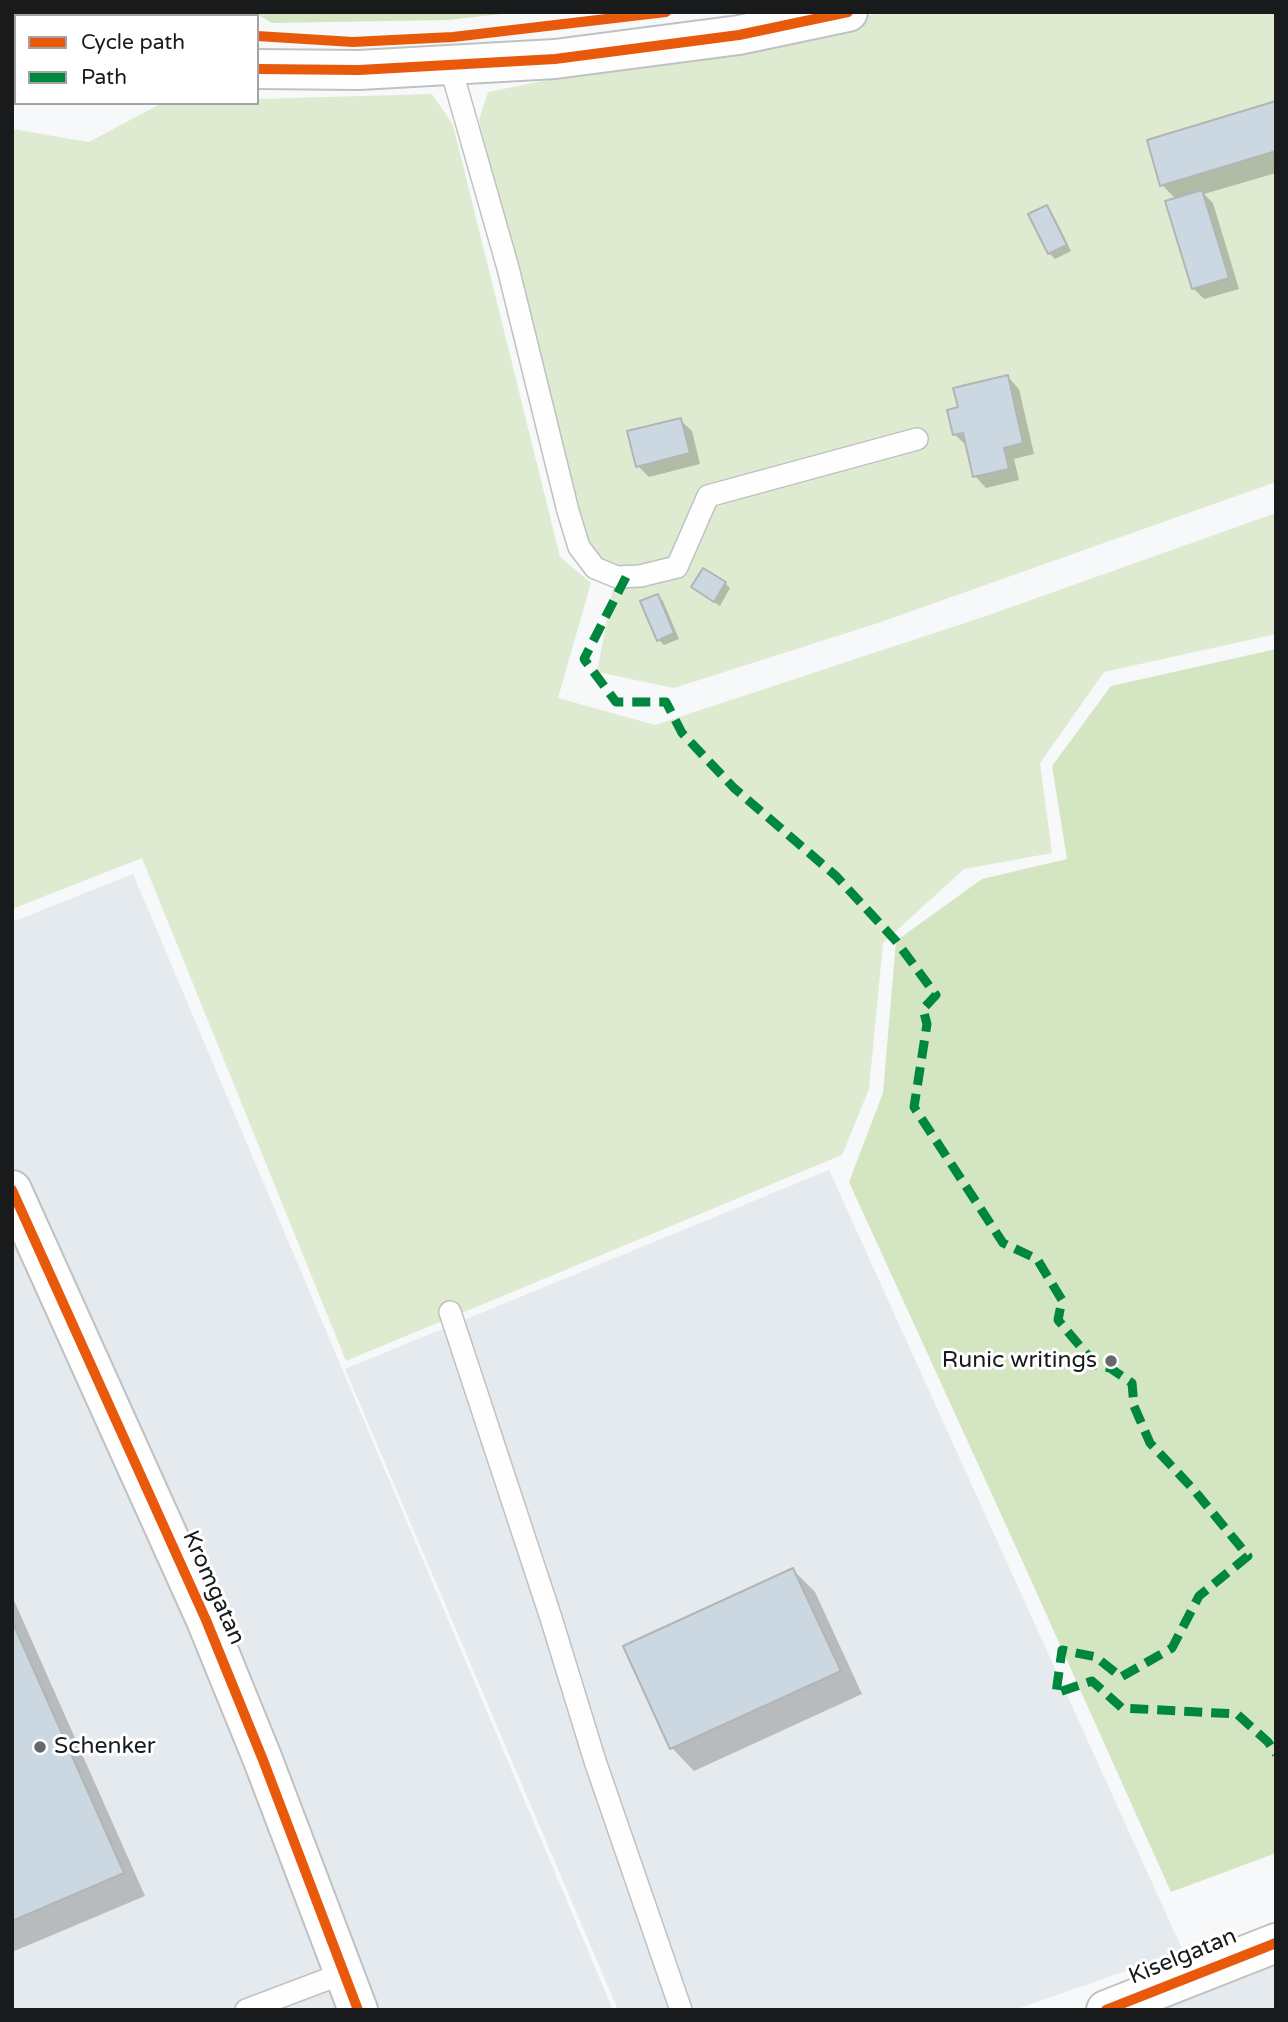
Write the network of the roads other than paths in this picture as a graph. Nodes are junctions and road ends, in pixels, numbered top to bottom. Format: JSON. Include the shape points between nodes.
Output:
{"nodes":[{"id":1,"x":848,"y":12,"type":"edge"},
{"id":2,"x":450,"y":65,"type":"junction"},
{"id":3,"x":259,"y":69,"type":"edge"},
{"id":4,"x":917,"y":439,"type":"dead end"},
{"id":5,"x":12,"y":1190,"type":"edge"},
{"id":6,"x":450,"y":1312,"type":"dead end"},
{"id":7,"x":1276,"y":1943,"type":"edge"},
{"id":8,"x":344,"y":1973,"type":"junction"},
{"id":9,"x":1120,"y":2007,"type":"edge"},
{"id":10,"x":246,"y":2010,"type":"edge"},
{"id":11,"x":358,"y":2010,"type":"edge"},
{"id":12,"x":681,"y":2010,"type":"edge"}],
"edges":[{"from":1,"to":2,"type":"street","via":[[726,37],[555,59]]},
{"from":2,"to":3,"type":"street"},
{"from":2,"to":4,"type":"lane","via":[[509,268],[568,512],[579,547],[595,568],[617,577],[677,567],[708,496]]},
{"from":5,"to":8,"type":"street","name":"Kromgatan","via":[[206,1620]]},
{"from":6,"to":12,"type":"lane"},
{"from":7,"to":9,"type":"street","name":"Kiselgatan"},
{"from":8,"to":10,"type":"lane"},
{"from":8,"to":11,"type":"street","name":"Kromgatan"}]}
